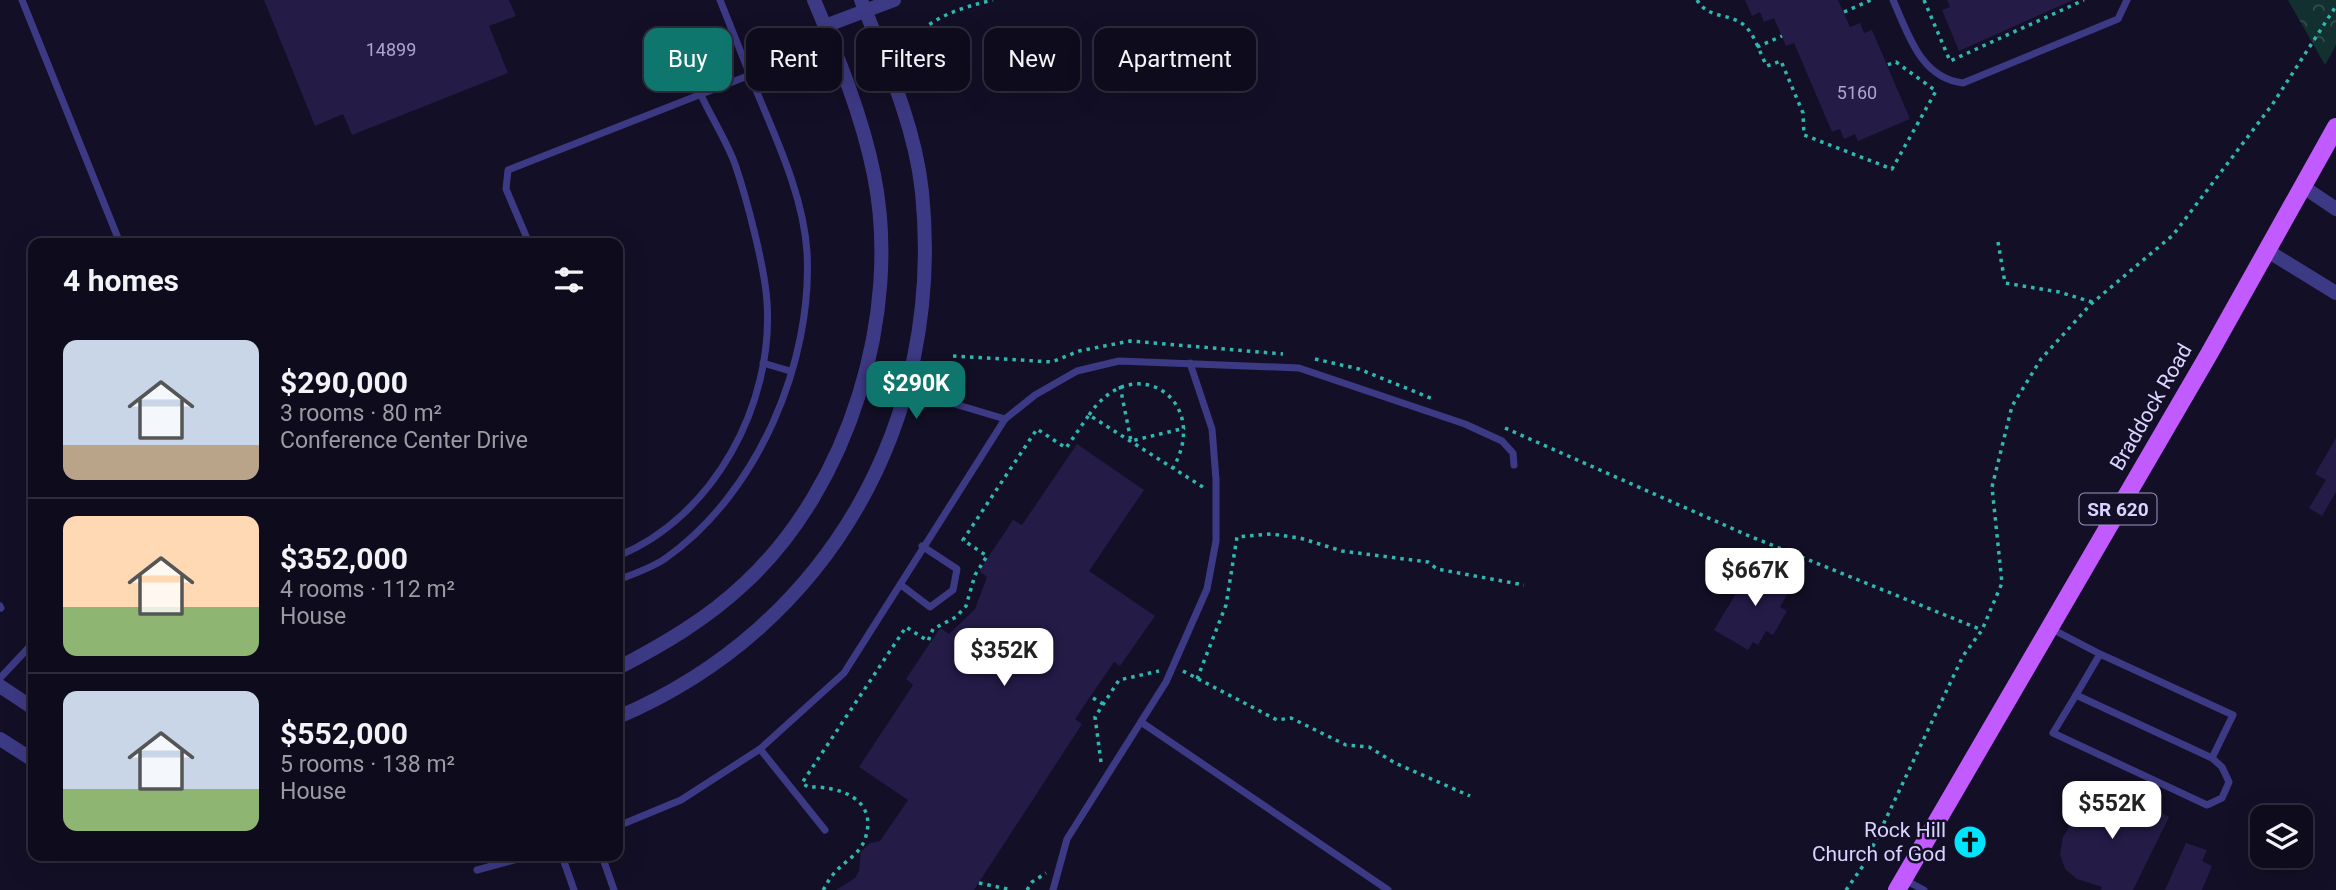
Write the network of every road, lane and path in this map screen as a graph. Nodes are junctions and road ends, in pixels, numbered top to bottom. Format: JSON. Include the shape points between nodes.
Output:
{"nodes":[{"id":1,"x":22,"y":0,"type":"edge"},
{"id":2,"x":720,"y":0,"type":"edge"},
{"id":3,"x":814,"y":0,"type":"edge"},
{"id":4,"x":894,"y":0,"type":"edge"},
{"id":5,"x":993,"y":0,"type":"edge"},
{"id":6,"x":1697,"y":0,"type":"edge"},
{"id":7,"x":1870,"y":0,"type":"edge"},
{"id":8,"x":1893,"y":0,"type":"edge"},
{"id":9,"x":1924,"y":0,"type":"edge"},
{"id":10,"x":2084,"y":0,"type":"edge"},
{"id":11,"x":2127,"y":0,"type":"edge"},
{"id":12,"x":2076,"y":2,"type":"edge"},
{"id":13,"x":863,"y":5,"type":"edge"},
{"id":14,"x":2336,"y":6,"type":"edge"},
{"id":15,"x":1844,"y":12,"type":"dead end"},
{"id":16,"x":825,"y":26,"type":"junction"},
{"id":17,"x":922,"y":28,"type":"edge"},
{"id":18,"x":1782,"y":36,"type":"dead end"},
{"id":19,"x":1757,"y":47,"type":"junction"},
{"id":20,"x":746,"y":65,"type":"edge"},
{"id":21,"x":1887,"y":65,"type":"dead end"},
{"id":22,"x":746,"y":77,"type":"edge"},
{"id":23,"x":756,"y":91,"type":"edge"},
{"id":24,"x":701,"y":95,"type":"junction"},
{"id":25,"x":2336,"y":127,"type":"edge"},
{"id":26,"x":2302,"y":186,"type":"junction"},
{"id":27,"x":2336,"y":208,"type":"edge"},
{"id":28,"x":118,"y":238,"type":"edge"},
{"id":29,"x":527,"y":238,"type":"edge"},
{"id":30,"x":1998,"y":242,"type":"dead end"},
{"id":31,"x":2266,"y":250,"type":"junction"},
{"id":32,"x":2336,"y":293,"type":"edge"},
{"id":33,"x":2093,"y":303,"type":"junction"},
{"id":34,"x":1294,"y":355,"type":"dead end"},
{"id":35,"x":953,"y":356,"type":"dead end"},
{"id":36,"x":1307,"y":358,"type":"dead end"},
{"id":37,"x":763,"y":363,"type":"junction"},
{"id":38,"x":1190,"y":363,"type":"junction"},
{"id":39,"x":868,"y":370,"type":"junction"},
{"id":40,"x":790,"y":371,"type":"junction"},
{"id":41,"x":1120,"y":386,"type":"junction"},
{"id":42,"x":908,"y":390,"type":"junction"},
{"id":43,"x":1433,"y":399,"type":"dead end"},
{"id":44,"x":1089,"y":415,"type":"junction"},
{"id":45,"x":1006,"y":419,"type":"junction"},
{"id":46,"x":1496,"y":424,"type":"dead end"},
{"id":47,"x":1185,"y":428,"type":"junction"},
{"id":48,"x":1131,"y":441,"type":"junction"},
{"id":49,"x":1514,"y":465,"type":"dead end"},
{"id":50,"x":1173,"y":468,"type":"junction"},
{"id":51,"x":1208,"y":500,"type":"dead end"},
{"id":52,"x":922,"y":546,"type":"junction"},
{"id":53,"x":623,"y":554,"type":"edge"},
{"id":54,"x":623,"y":578,"type":"edge"},
{"id":55,"x":901,"y":585,"type":"junction"},
{"id":56,"x":1524,"y":585,"type":"dead end"},
{"id":57,"x":2049,"y":627,"type":"junction"},
{"id":58,"x":1982,"y":630,"type":"junction"},
{"id":59,"x":28,"y":648,"type":"edge"},
{"id":60,"x":2100,"y":654,"type":"junction"},
{"id":61,"x":623,"y":665,"type":"edge"},
{"id":62,"x":1174,"y":667,"type":"junction"},
{"id":63,"x":0,"y":678,"type":"edge"},
{"id":64,"x":1197,"y":678,"type":"junction"},
{"id":65,"x":0,"y":686,"type":"edge"},
{"id":66,"x":2076,"y":695,"type":"junction"},
{"id":67,"x":1093,"y":698,"type":"dead end"},
{"id":68,"x":1103,"y":704,"type":"junction"},
{"id":69,"x":28,"y":705,"type":"edge"},
{"id":70,"x":623,"y":714,"type":"edge"},
{"id":71,"x":1141,"y":722,"type":"junction"},
{"id":72,"x":0,"y":739,"type":"edge"},
{"id":73,"x":760,"y":749,"type":"junction"},
{"id":74,"x":28,"y":757,"type":"edge"},
{"id":75,"x":2213,"y":758,"type":"junction"},
{"id":76,"x":1098,"y":769,"type":"dead end"},
{"id":77,"x":1470,"y":796,"type":"dead end"},
{"id":78,"x":623,"y":824,"type":"edge"},
{"id":79,"x":825,"y":830,"type":"dead end"},
{"id":80,"x":510,"y":861,"type":"edge"},
{"id":81,"x":564,"y":861,"type":"edge"},
{"id":82,"x":604,"y":861,"type":"edge"},
{"id":83,"x":1051,"y":867,"type":"dead end"},
{"id":84,"x":477,"y":870,"type":"dead end"},
{"id":85,"x":979,"y":883,"type":"dead end"},
{"id":86,"x":1900,"y":884,"type":"edge"},
{"id":87,"x":1055,"y":889,"type":"edge"},
{"id":88,"x":574,"y":890,"type":"edge"},
{"id":89,"x":614,"y":890,"type":"edge"},
{"id":90,"x":824,"y":890,"type":"edge"},
{"id":91,"x":1013,"y":890,"type":"edge"},
{"id":92,"x":1027,"y":890,"type":"edge"},
{"id":93,"x":1388,"y":890,"type":"edge"},
{"id":94,"x":1846,"y":890,"type":"edge"},
{"id":95,"x":1924,"y":890,"type":"edge"}],
"edges":[{"from":1,"to":28,"type":"lane"},
{"from":2,"to":20,"type":"lane"},
{"from":3,"to":16,"type":"street"},
{"from":4,"to":13,"type":"street"},
{"from":5,"to":17,"type":"path","via":[[957,9]]},
{"from":6,"to":19,"type":"path","via":[[1710,14],[1746,27]]},
{"from":7,"to":15,"type":"path"},
{"from":8,"to":11,"type":"lane","via":[[1919,59],[1963,83],[2118,19]]},
{"from":9,"to":12,"type":"path","via":[[1950,61]]},
{"from":10,"to":12,"type":"path"},
{"from":13,"to":16,"type":"street"},
{"from":13,"to":42,"type":"street","via":[[898,91],[922,190],[924,299]]},
{"from":14,"to":33,"type":"path","via":[[2272,105],[2173,235]]},
{"from":16,"to":39,"type":"street","via":[[862,127],[875,178],[882,253]]},
{"from":18,"to":19,"type":"path"},
{"from":19,"to":21,"type":"path","via":[[1766,66],[1782,61],[1803,113],[1804,135],[1892,169],[1936,90],[1896,62]]},
{"from":22,"to":24,"type":"lane"},
{"from":23,"to":40,"type":"lane","via":[[800,211],[807,251],[802,335]]},
{"from":24,"to":29,"type":"lane","via":[[508,170],[506,189]]},
{"from":24,"to":37,"type":"lane","via":[[736,166],[756,250],[767,298]]},
{"from":25,"to":26,"type":"main road","name":"Braddock Road","number":"SR 620"},
{"from":26,"to":27,"type":"street"},
{"from":26,"to":31,"type":"main road","name":"Braddock Road","number":"SR 620"},
{"from":30,"to":33,"type":"path","via":[[2005,283]]},
{"from":31,"to":32,"type":"street"},
{"from":31,"to":57,"type":"main road","name":"Braddock Road","number":"SR 620"},
{"from":33,"to":58,"type":"path","via":[[2041,359],[2012,406],[1992,487],[2002,583]]},
{"from":34,"to":35,"type":"path","via":[[1130,341],[1079,351],[1052,362]]},
{"from":36,"to":43,"type":"path","via":[[1359,369]]},
{"from":37,"to":40,"type":"lane"},
{"from":37,"to":53,"type":"lane","via":[[747,417],[716,479],[660,536]]},
{"from":38,"to":45,"type":"lane","via":[[1119,362],[1077,371],[1035,395]]},
{"from":38,"to":49,"type":"lane","via":[[1299,368],[1357,386],[1502,441],[1513,453]]},
{"from":38,"to":62,"type":"lane","via":[[1212,429],[1216,541],[1207,589]]},
{"from":39,"to":42,"type":"lane"},
{"from":39,"to":61,"type":"street","via":[[833,465],[772,555],[716,608],[675,638]]},
{"from":40,"to":54,"type":"lane","via":[[777,417],[728,496],[664,560]]},
{"from":41,"to":44,"type":"path","via":[[1100,399]]},
{"from":41,"to":47,"type":"path","via":[[1143,382],[1159,388],[1180,409]]},
{"from":41,"to":48,"type":"path"},
{"from":42,"to":45,"type":"lane"},
{"from":42,"to":70,"type":"street","via":[[884,456],[857,511],[798,590],[750,637],[711,666]]},
{"from":44,"to":48,"type":"path"},
{"from":44,"to":90,"type":"path","via":[[1066,448],[1037,429],[963,540],[987,556],[975,575],[966,606],[933,629],[928,641],[906,627],[802,783],[850,793],[863,810],[864,841]]},
{"from":45,"to":52,"type":"lane"},
{"from":46,"to":58,"type":"path","via":[[1747,536]]},
{"from":47,"to":48,"type":"path"},
{"from":47,"to":50,"type":"path","via":[[1185,446]]},
{"from":48,"to":50,"type":"path"},
{"from":50,"to":51,"type":"path","via":[[1208,490]]},
{"from":52,"to":55,"type":"lane"},
{"from":52,"to":55,"type":"lane","via":[[957,569],[953,590],[930,607]]},
{"from":55,"to":73,"type":"lane","via":[[844,673]]},
{"from":56,"to":64,"type":"path","via":[[1437,569],[1428,562],[1342,551],[1300,538],[1271,534],[1237,537],[1226,605]]},
{"from":57,"to":60,"type":"lane"},
{"from":57,"to":86,"type":"main road","name":"Braddock Road","number":"SR 620"},
{"from":58,"to":94,"type":"path","via":[[1964,656],[1865,863]]},
{"from":59,"to":63,"type":"lane"},
{"from":60,"to":66,"type":"lane"},
{"from":60,"to":75,"type":"lane","via":[[2233,715]]},
{"from":62,"to":64,"type":"path"},
{"from":62,"to":68,"type":"path","via":[[1165,663],[1154,673],[1119,680]]},
{"from":62,"to":71,"type":"lane"},
{"from":64,"to":77,"type":"path","via":[[1277,720],[1291,718],[1346,745],[1369,747]]},
{"from":65,"to":69,"type":"street"},
{"from":66,"to":75,"type":"lane"},
{"from":66,"to":75,"type":"lane","via":[[2053,733],[2207,805],[2222,798],[2229,782]]},
{"from":67,"to":68,"type":"path"},
{"from":68,"to":76,"type":"path","via":[[1095,717],[1102,756]]},
{"from":71,"to":87,"type":"lane","via":[[1066,839]]},
{"from":71,"to":93,"type":"lane"},
{"from":72,"to":74,"type":"street"},
{"from":73,"to":78,"type":"lane","via":[[681,800]]},
{"from":73,"to":79,"type":"lane"},
{"from":80,"to":84,"type":"lane"},
{"from":81,"to":88,"type":"lane"},
{"from":82,"to":89,"type":"lane"},
{"from":83,"to":92,"type":"path"},
{"from":85,"to":91,"type":"path"},
{"from":86,"to":95,"type":"lane"}]}
